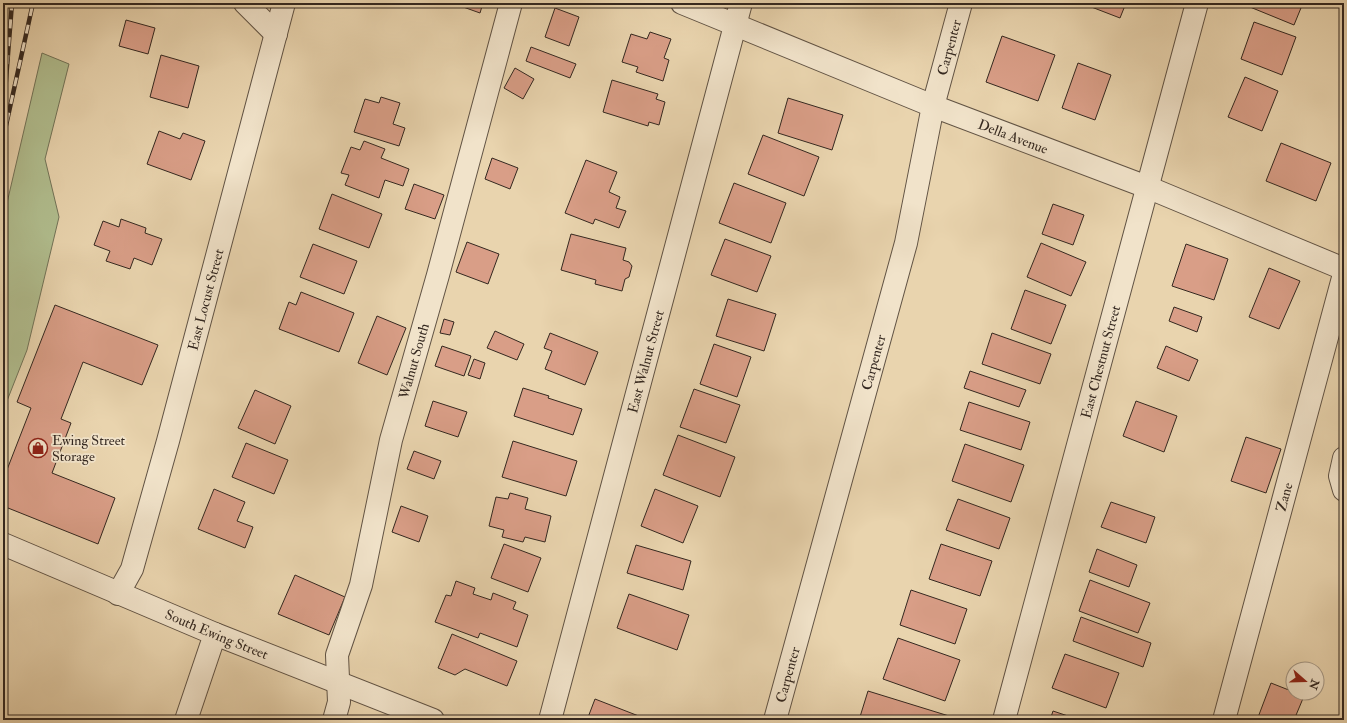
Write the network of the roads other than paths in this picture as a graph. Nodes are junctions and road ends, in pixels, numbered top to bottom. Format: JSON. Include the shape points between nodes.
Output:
{"nodes":[{"id":1,"x":245,"y":3,"type":"edge"},
{"id":2,"x":284,"y":3,"type":"edge"},
{"id":3,"x":511,"y":3,"type":"edge"},
{"id":4,"x":682,"y":3,"type":"edge"},
{"id":5,"x":741,"y":3,"type":"edge"},
{"id":6,"x":961,"y":3,"type":"edge"},
{"id":7,"x":1197,"y":3,"type":"edge"},
{"id":8,"x":735,"y":25,"type":"junction"},
{"id":9,"x":276,"y":34,"type":"junction"},
{"id":10,"x":933,"y":106,"type":"junction"},
{"id":11,"x":1147,"y":187,"type":"junction"},
{"id":12,"x":1344,"y":269,"type":"edge"},
{"id":13,"x":1344,"y":274,"type":"edge"},
{"id":14,"x":12,"y":547,"type":"edge"},
{"id":15,"x":118,"y":594,"type":"junction"},
{"id":16,"x":215,"y":634,"type":"junction"},
{"id":17,"x":338,"y":681,"type":"junction"},
{"id":18,"x":186,"y":720,"type":"edge"},
{"id":19,"x":334,"y":720,"type":"edge"},
{"id":20,"x":433,"y":720,"type":"edge"},
{"id":21,"x":550,"y":720,"type":"edge"},
{"id":22,"x":775,"y":720,"type":"edge"},
{"id":23,"x":1004,"y":720,"type":"edge"},
{"id":24,"x":1224,"y":720,"type":"edge"}],
"edges":[{"from":1,"to":9,"type":"street"},
{"from":2,"to":9,"type":"street","name":"East Locust Street"},
{"from":3,"to":17,"type":"street","name":"Walnut South","via":[[391,440],[361,585],[337,655]]},
{"from":4,"to":8,"type":"street","name":"Della Avenue"},
{"from":5,"to":8,"type":"street","name":"East Walnut Street"},
{"from":6,"to":10,"type":"street","name":"Carpenter"},
{"from":7,"to":11,"type":"street","name":"East Chestnut Street"},
{"from":8,"to":10,"type":"street","name":"Della Avenue"},
{"from":8,"to":21,"type":"street","name":"East Walnut Street"},
{"from":9,"to":15,"type":"street","name":"East Locust Street","via":[[132,569]]},
{"from":10,"to":11,"type":"street","name":"Della Avenue"},
{"from":10,"to":22,"type":"street","name":"Carpenter","via":[[906,243]]},
{"from":11,"to":12,"type":"street","name":"Della Avenue"},
{"from":11,"to":23,"type":"street","name":"East Chestnut Street"},
{"from":13,"to":24,"type":"street","name":"Zane"},
{"from":14,"to":15,"type":"street","name":"South Ewing Street"},
{"from":15,"to":16,"type":"street","name":"South Ewing Street"},
{"from":16,"to":17,"type":"street","name":"South Ewing Street"},
{"from":16,"to":18,"type":"street"},
{"from":17,"to":19,"type":"street","name":"Walnut South","via":[[339,702]]},
{"from":17,"to":20,"type":"street","name":"South Ewing Street"}]}
